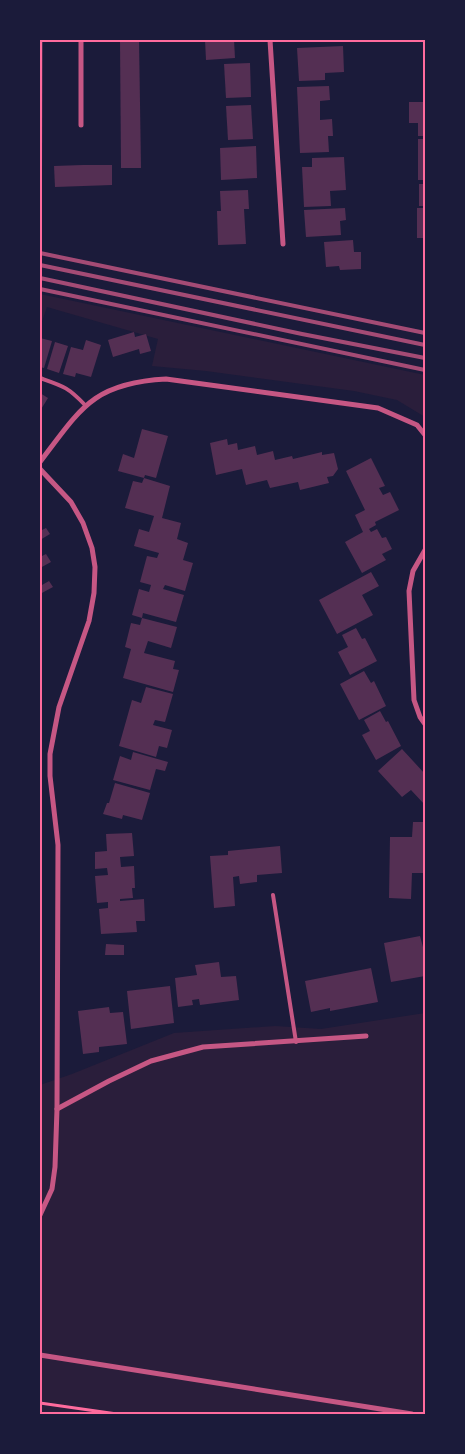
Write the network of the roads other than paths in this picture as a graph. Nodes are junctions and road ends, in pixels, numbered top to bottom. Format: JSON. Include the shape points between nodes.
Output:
{"nodes":[{"id":1,"x":81,"y":40,"type":"edge"},
{"id":2,"x":270,"y":40,"type":"edge"},
{"id":3,"x":82,"y":125,"type":"dead end"},
{"id":4,"x":283,"y":244,"type":"dead end"},
{"id":5,"x":40,"y":378,"type":"edge"},
{"id":6,"x":85,"y":405,"type":"junction"},
{"id":7,"x":425,"y":435,"type":"edge"},
{"id":8,"x":40,"y":462,"type":"edge"},
{"id":9,"x":40,"y":469,"type":"edge"},
{"id":10,"x":425,"y":550,"type":"edge"},
{"id":11,"x":425,"y":724,"type":"edge"},
{"id":12,"x":272,"y":895,"type":"dead end"},
{"id":13,"x":366,"y":1036,"type":"dead end"},
{"id":14,"x":296,"y":1042,"type":"junction"},
{"id":15,"x":57,"y":1109,"type":"junction"},
{"id":16,"x":40,"y":1214,"type":"edge"},
{"id":17,"x":40,"y":1355,"type":"edge"},
{"id":18,"x":412,"y":1414,"type":"edge"}],
"edges":[{"from":1,"to":3,"type":"street"},
{"from":2,"to":4,"type":"street"},
{"from":5,"to":6,"type":"lane","via":[[63,386]]},
{"from":6,"to":7,"type":"street","via":[[121,385],[143,380],[166,380],[378,408],[418,425]]},
{"from":6,"to":8,"type":"street"},
{"from":9,"to":15,"type":"street","via":[[71,502],[83,523],[95,567],[89,621],[60,707],[50,754],[58,845]]},
{"from":10,"to":11,"type":"street","via":[[413,571],[409,591],[414,700]]},
{"from":12,"to":14,"type":"lane"},
{"from":13,"to":14,"type":"street"},
{"from":14,"to":15,"type":"street","via":[[203,1047],[151,1061]]},
{"from":15,"to":16,"type":"street","via":[[52,1189]]},
{"from":17,"to":18,"type":"street"}]}
